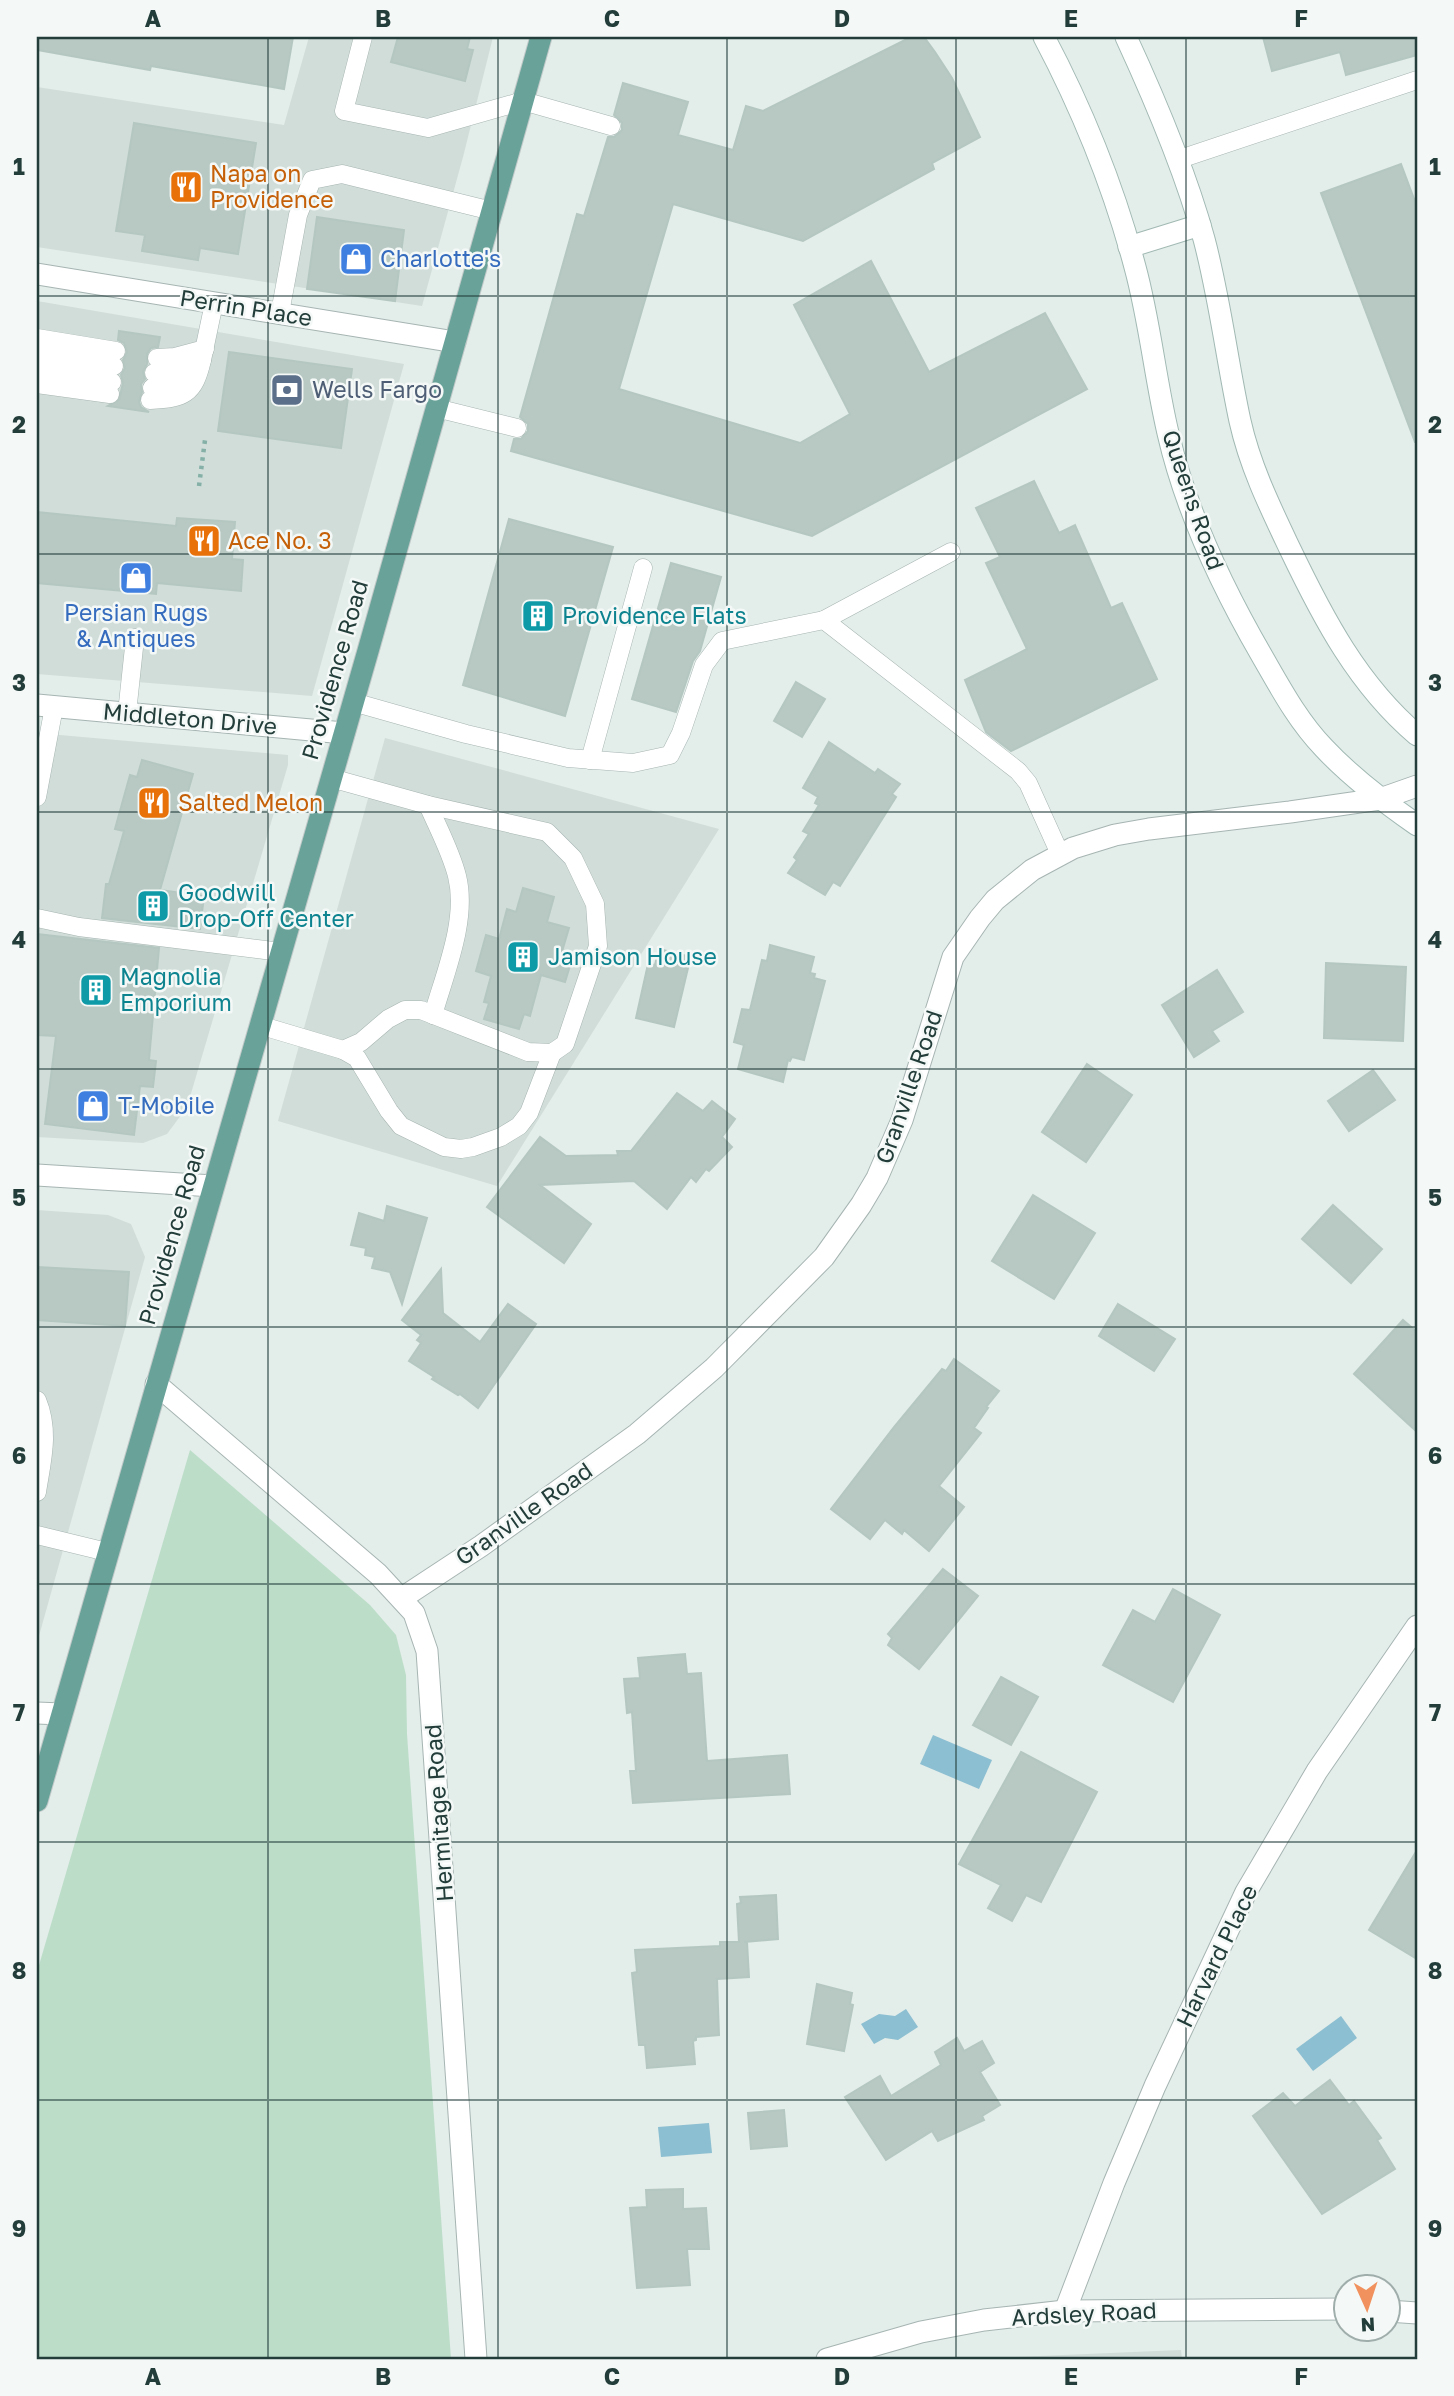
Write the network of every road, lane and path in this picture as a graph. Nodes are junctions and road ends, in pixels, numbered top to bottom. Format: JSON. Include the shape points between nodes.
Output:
{"nodes":[{"id":1,"x":363,"y":37,"type":"edge"},
{"id":2,"x":541,"y":37,"type":"edge"},
{"id":3,"x":1044,"y":37,"type":"edge"},
{"id":4,"x":1126,"y":37,"type":"edge"},
{"id":5,"x":1417,"y":80,"type":"edge"},
{"id":6,"x":523,"y":101,"type":"junction"},
{"id":7,"x":611,"y":126,"type":"dead end"},
{"id":8,"x":1177,"y":160,"type":"junction"},
{"id":9,"x":492,"y":211,"type":"junction"},
{"id":10,"x":1200,"y":225,"type":"junction"},
{"id":11,"x":1129,"y":247,"type":"junction"},
{"id":12,"x":37,"y":274,"type":"edge"},
{"id":13,"x":214,"y":303,"type":"junction"},
{"id":14,"x":280,"y":313,"type":"junction"},
{"id":15,"x":37,"y":338,"type":"edge"},
{"id":16,"x":455,"y":342,"type":"junction"},
{"id":17,"x":37,"y":354,"type":"edge"},
{"id":18,"x":202,"y":361,"type":"junction"},
{"id":19,"x":37,"y":370,"type":"edge"},
{"id":20,"x":113,"y":373,"type":"junction"},
{"id":21,"x":37,"y":384,"type":"edge"},
{"id":22,"x":436,"y":408,"type":"junction"},
{"id":23,"x":517,"y":428,"type":"dead end"},
{"id":24,"x":205,"y":440,"type":"dead end"},
{"id":25,"x":199,"y":486,"type":"dead end"},
{"id":26,"x":951,"y":552,"type":"dead end"},
{"id":27,"x":643,"y":568,"type":"dead end"},
{"id":28,"x":824,"y":620,"type":"junction"},
{"id":29,"x":135,"y":638,"type":"dead end"},
{"id":30,"x":353,"y":702,"type":"junction"},
{"id":31,"x":45,"y":706,"type":"edge"},
{"id":32,"x":127,"y":713,"type":"junction"},
{"id":33,"x":344,"y":733,"type":"junction"},
{"id":34,"x":1417,"y":735,"type":"edge"},
{"id":35,"x":590,"y":760,"type":"junction"},
{"id":36,"x":331,"y":778,"type":"junction"},
{"id":37,"x":1417,"y":786,"type":"edge"},
{"id":38,"x":37,"y":797,"type":"edge"},
{"id":39,"x":1380,"y":799,"type":"junction"},
{"id":40,"x":428,"y":805,"type":"junction"},
{"id":41,"x":1417,"y":825,"type":"edge"},
{"id":42,"x":1060,"y":854,"type":"junction"},
{"id":43,"x":37,"y":918,"type":"edge"},
{"id":44,"x":281,"y":952,"type":"junction"},
{"id":45,"x":433,"y":1015,"type":"junction"},
{"id":46,"x":259,"y":1025,"type":"junction"},
{"id":47,"x":343,"y":1050,"type":"junction"},
{"id":48,"x":552,"y":1053,"type":"junction"},
{"id":49,"x":37,"y":1175,"type":"edge"},
{"id":50,"x":213,"y":1186,"type":"junction"},
{"id":51,"x":156,"y":1384,"type":"junction"},
{"id":52,"x":37,"y":1400,"type":"edge"},
{"id":53,"x":37,"y":1492,"type":"edge"},
{"id":54,"x":37,"y":1535,"type":"edge"},
{"id":55,"x":107,"y":1552,"type":"junction"},
{"id":56,"x":402,"y":1598,"type":"junction"},
{"id":57,"x":1417,"y":1626,"type":"edge"},
{"id":58,"x":37,"y":1713,"type":"edge"},
{"id":59,"x":61,"y":1714,"type":"junction"},
{"id":60,"x":37,"y":1801,"type":"edge"},
{"id":61,"x":1332,"y":2309,"type":"edge"},
{"id":62,"x":1065,"y":2311,"type":"junction"},
{"id":63,"x":476,"y":2359,"type":"edge"},
{"id":64,"x":827,"y":2359,"type":"edge"}],
"edges":[{"from":1,"to":6,"type":"lane","via":[[344,111],[428,128]]},
{"from":2,"to":6,"type":"main road","name":"Providence Road"},
{"from":3,"to":11,"type":"street","name":"Queens Road","via":[[1089,133]]},
{"from":4,"to":8,"type":"street"},
{"from":5,"to":8,"type":"lane"},
{"from":6,"to":7,"type":"lane"},
{"from":6,"to":9,"type":"main road","name":"Providence Road"},
{"from":8,"to":10,"type":"street"},
{"from":9,"to":14,"type":"lane","via":[[342,174],[312,180],[298,215]]},
{"from":9,"to":16,"type":"main road","name":"Providence Road"},
{"from":10,"to":11,"type":"street"},
{"from":10,"to":34,"type":"street","via":[[1241,422],[1268,503],[1340,644],[1374,692]]},
{"from":11,"to":39,"type":"street","name":"Queens Road","via":[[1175,461],[1222,582],[1298,718],[1323,748]]},
{"from":12,"to":13,"type":"street","name":"Perrin Place"},
{"from":13,"to":14,"type":"street","name":"Perrin Place"},
{"from":13,"to":18,"type":"lane"},
{"from":14,"to":16,"type":"street","name":"Perrin Place"},
{"from":15,"to":20,"type":"lane"},
{"from":16,"to":22,"type":"main road","name":"Providence Road"},
{"from":17,"to":20,"type":"lane"},
{"from":18,"to":18,"type":"lane","via":[[190,369],[153,380],[177,399],[192,387]]},
{"from":19,"to":20,"type":"lane"},
{"from":20,"to":21,"type":"lane"},
{"from":22,"to":23,"type":"lane"},
{"from":22,"to":30,"type":"main road","name":"Providence Road"},
{"from":24,"to":25,"type":"path"},
{"from":26,"to":28,"type":"lane"},
{"from":27,"to":35,"type":"lane"},
{"from":28,"to":35,"type":"lane","via":[[722,641],[704,665],[670,755],[633,763]]},
{"from":28,"to":42,"type":"lane","via":[[1018,771],[1028,783]]},
{"from":29,"to":32,"type":"lane"},
{"from":30,"to":33,"type":"main road","name":"Providence Road"},
{"from":30,"to":35,"type":"lane","via":[[467,734]]},
{"from":31,"to":32,"type":"street","name":"Middleton Drive"},
{"from":31,"to":38,"type":"lane"},
{"from":32,"to":33,"type":"street","name":"Middleton Drive"},
{"from":33,"to":36,"type":"main road","name":"Providence Road"},
{"from":36,"to":40,"type":"lane"},
{"from":36,"to":44,"type":"main road","name":"Providence Road"},
{"from":37,"to":39,"type":"street","name":"Granville Road"},
{"from":39,"to":41,"type":"street","name":"Queens Road"},
{"from":39,"to":42,"type":"street","name":"Granville Road","via":[[1149,828]]},
{"from":40,"to":45,"type":"lane","via":[[457,875],[461,900]]},
{"from":40,"to":48,"type":"lane","via":[[547,832],[573,858],[595,904],[598,946],[565,1044]]},
{"from":42,"to":56,"type":"street","name":"Granville Road","via":[[995,900],[953,957],[902,1120],[877,1178],[824,1257],[714,1368],[637,1434]]},
{"from":43,"to":44,"type":"lane"},
{"from":44,"to":46,"type":"main road","name":"Providence Road"},
{"from":45,"to":47,"type":"lane","via":[[405,1010]]},
{"from":45,"to":48,"type":"lane","via":[[528,1052]]},
{"from":46,"to":47,"type":"lane"},
{"from":46,"to":50,"type":"main road","name":"Providence Road"},
{"from":47,"to":48,"type":"lane","via":[[357,1058],[401,1126],[444,1147],[461,1149],[501,1137],[519,1126],[529,1114]]},
{"from":49,"to":50,"type":"street"},
{"from":50,"to":51,"type":"main road","name":"Providence Road"},
{"from":51,"to":55,"type":"main road","name":"Providence Road"},
{"from":51,"to":56,"type":"street","name":"Hermitage Road"},
{"from":52,"to":53,"type":"lane","via":[[46,1440]]},
{"from":54,"to":55,"type":"lane"},
{"from":55,"to":59,"type":"main road","name":"Providence Road"},
{"from":56,"to":63,"type":"street","name":"Hermitage Road","via":[[414,1613],[427,1651]]},
{"from":57,"to":62,"type":"street","name":"Harvard Place","via":[[1317,1771],[1246,1892],[1155,2086]]},
{"from":58,"to":59,"type":"street"},
{"from":59,"to":60,"type":"main road","name":"Providence Road"},
{"from":61,"to":62,"type":"street","name":"Ardsley Road"},
{"from":62,"to":64,"type":"street","name":"Ardsley Road","via":[[921,2332]]}]}
